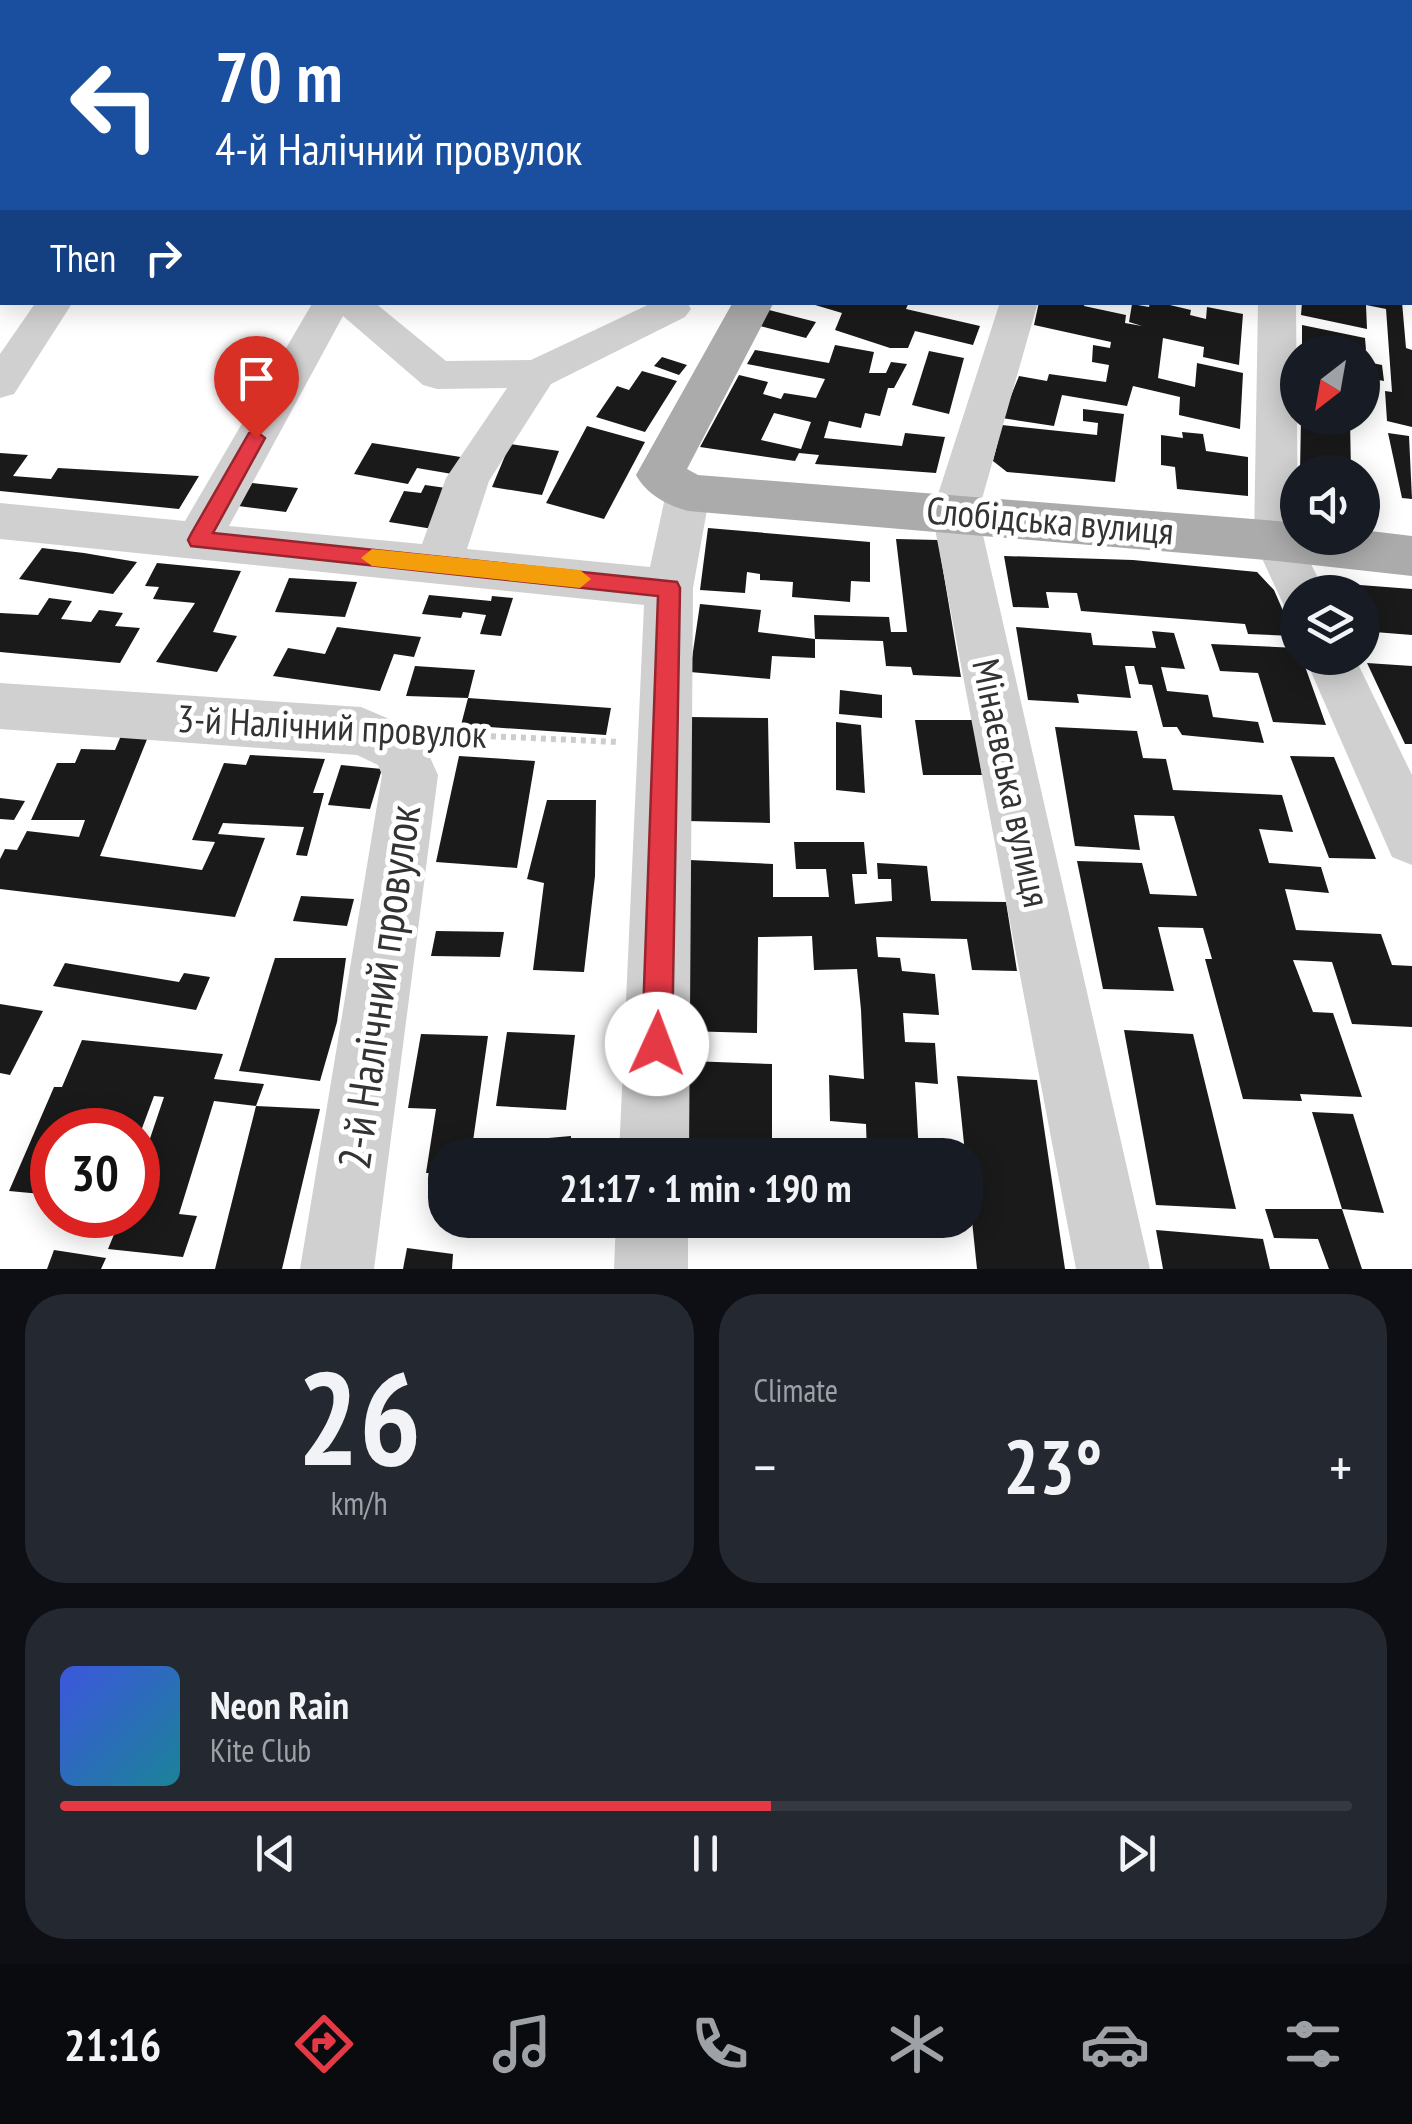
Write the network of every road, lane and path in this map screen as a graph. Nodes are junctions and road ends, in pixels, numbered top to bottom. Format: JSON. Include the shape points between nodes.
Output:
{"nodes":[{"id":1,"x":54,"y":305,"type":"edge"},
{"id":2,"x":330,"y":305,"type":"edge"},
{"id":3,"x":354,"y":305,"type":"edge"},
{"id":4,"x":752,"y":305,"type":"edge"},
{"id":5,"x":1017,"y":305,"type":"edge"},
{"id":6,"x":1277,"y":305,"type":"edge"},
{"id":7,"x":667,"y":306,"type":"edge"},
{"id":8,"x":537,"y":374,"type":"junction"},
{"id":9,"x":0,"y":384,"type":"edge"},
{"id":10,"x":688,"y":492,"type":"junction"},
{"id":11,"x":954,"y":512,"type":"junction"},
{"id":12,"x":0,"y":520,"type":"edge"},
{"id":13,"x":198,"y":540,"type":"junction"},
{"id":14,"x":1278,"y":541,"type":"junction"},
{"id":15,"x":1412,"y":556,"type":"edge"},
{"id":16,"x":438,"y":564,"type":"junction"},
{"id":17,"x":1293,"y":575,"type":"edge"},
{"id":18,"x":669,"y":588,"type":"junction"},
{"id":19,"x":1338,"y":675,"type":"edge"},
{"id":20,"x":0,"y":706,"type":"edge"},
{"id":21,"x":361,"y":731,"type":"junction"},
{"id":22,"x":665,"y":744,"type":"junction"},
{"id":23,"x":1412,"y":837,"type":"edge"},
{"id":24,"x":654,"y":1138,"type":"edge"},
{"id":25,"x":652,"y":1238,"type":"edge"},
{"id":26,"x":337,"y":1269,"type":"edge"},
{"id":27,"x":651,"y":1269,"type":"edge"},
{"id":28,"x":1113,"y":1269,"type":"edge"}],
"edges":[{"from":1,"to":9,"type":"street"},
{"from":2,"to":13,"type":"street"},
{"from":3,"to":8,"type":"street","via":[[436,375]]},
{"from":4,"to":10,"type":"main road","via":[[660,475]]},
{"from":5,"to":11,"type":"street","name":"Мінаєвська вулиця"},
{"from":6,"to":14,"type":"street"},
{"from":7,"to":8,"type":"street"},
{"from":8,"to":16,"type":"street","via":[[468,478]]},
{"from":10,"to":11,"type":"main road","name":"Слобідська вулиця"},
{"from":10,"to":18,"type":"street"},
{"from":11,"to":14,"type":"main road","name":"Слобідська вулиця"},
{"from":11,"to":28,"type":"street","name":"Мінаєвська вулиця"},
{"from":12,"to":13,"type":"street"},
{"from":13,"to":16,"type":"street"},
{"from":14,"to":15,"type":"main road","name":"Слобідська вулиця"},
{"from":14,"to":17,"type":"street"},
{"from":16,"to":18,"type":"street"},
{"from":18,"to":22,"type":"street"},
{"from":19,"to":23,"type":"street"},
{"from":20,"to":21,"type":"street","name":"3-й Налічний провулок"},
{"from":21,"to":22,"type":"path","name":"3-й Налічний провулок"},
{"from":21,"to":26,"type":"street","name":"2-й Налічний провулок","via":[[399,748],[410,775]]},
{"from":22,"to":24,"type":"street"},
{"from":25,"to":27,"type":"street"}]}
